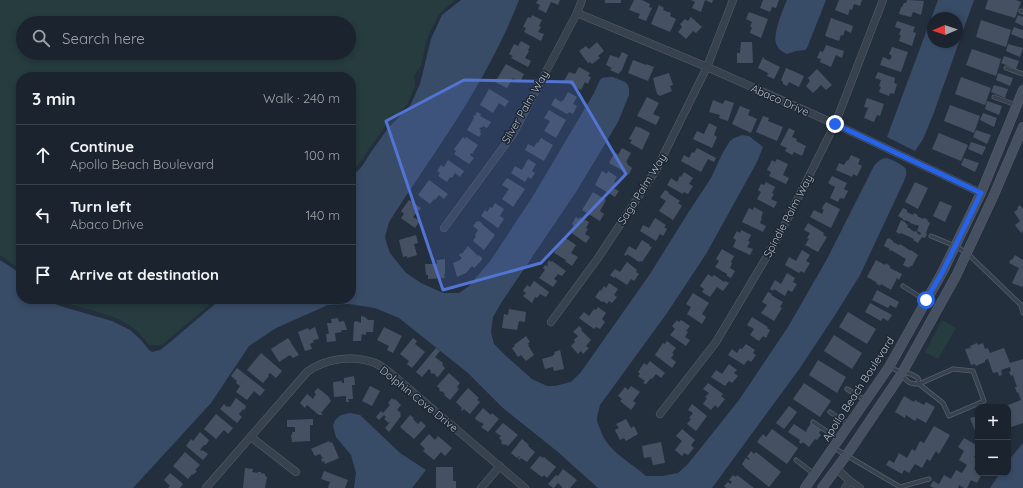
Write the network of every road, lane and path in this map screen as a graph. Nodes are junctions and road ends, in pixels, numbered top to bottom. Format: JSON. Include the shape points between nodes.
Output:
{"nodes":[{"id":1,"x":582,"y":0,"type":"edge"},
{"id":2,"x":733,"y":0,"type":"edge"},
{"id":3,"x":883,"y":0,"type":"edge"},
{"id":4,"x":577,"y":13,"type":"junction"},
{"id":5,"x":707,"y":67,"type":"junction"},
{"id":6,"x":1006,"y":68,"type":"dead end"},
{"id":7,"x":1023,"y":74,"type":"edge"},
{"id":8,"x":1023,"y":92,"type":"edge"},
{"id":9,"x":994,"y":97,"type":"dead end"},
{"id":10,"x":1017,"y":105,"type":"junction"},
{"id":11,"x":835,"y":124,"type":"junction"},
{"id":12,"x":1023,"y":127,"type":"edge"},
{"id":13,"x":981,"y":193,"type":"junction"},
{"id":14,"x":993,"y":197,"type":"junction"},
{"id":15,"x":444,"y":228,"type":"dead end"},
{"id":16,"x":931,"y":236,"type":"dead end"},
{"id":17,"x":955,"y":246,"type":"junction"},
{"id":18,"x":967,"y":253,"type":"junction"},
{"id":19,"x":903,"y":286,"type":"dead end"},
{"id":20,"x":926,"y":300,"type":"junction"},
{"id":21,"x":1022,"y":304,"type":"edge"},
{"id":22,"x":1023,"y":313,"type":"edge"},
{"id":23,"x":551,"y":322,"type":"dead end"},
{"id":24,"x":889,"y":367,"type":"junction"},
{"id":25,"x":902,"y":373,"type":"junction"},
{"id":26,"x":919,"y":384,"type":"junction"},
{"id":27,"x":847,"y":389,"type":"dead end"},
{"id":28,"x":866,"y":401,"type":"junction"},
{"id":29,"x":830,"y":412,"type":"dead end"},
{"id":30,"x":660,"y":414,"type":"dead end"},
{"id":31,"x":813,"y":422,"type":"dead end"},
{"id":32,"x":849,"y":425,"type":"junction"},
{"id":33,"x":251,"y":437,"type":"junction"},
{"id":34,"x":836,"y":444,"type":"junction"},
{"id":35,"x":847,"y":455,"type":"junction"},
{"id":36,"x":796,"y":460,"type":"dead end"},
{"id":37,"x":500,"y":466,"type":"junction"},
{"id":38,"x":837,"y":469,"type":"junction"},
{"id":39,"x":296,"y":472,"type":"dead end"},
{"id":40,"x":815,"y":475,"type":"junction"},
{"id":41,"x":929,"y":479,"type":"dead end"},
{"id":42,"x":850,"y":481,"type":"junction"},
{"id":43,"x":206,"y":488,"type":"edge"},
{"id":44,"x":481,"y":488,"type":"edge"},
{"id":45,"x":525,"y":488,"type":"edge"},
{"id":46,"x":805,"y":488,"type":"edge"},
{"id":47,"x":822,"y":488,"type":"edge"},
{"id":48,"x":845,"y":488,"type":"edge"},
{"id":49,"x":860,"y":488,"type":"edge"}],
"edges":[{"from":1,"to":4,"type":"street","name":"Silver Palm Way"},
{"from":2,"to":5,"type":"street","name":"Sago Palm Way"},
{"from":3,"to":11,"type":"street","name":"Spindle Palm Way"},
{"from":4,"to":5,"type":"street","name":"Abaco Drive"},
{"from":4,"to":15,"type":"street","name":"Silver Palm Way","via":[[512,134]]},
{"from":5,"to":11,"type":"street","name":"Abaco Drive"},
{"from":5,"to":23,"type":"street","name":"Sago Palm Way","via":[[656,170],[598,258]]},
{"from":6,"to":7,"type":"lane"},
{"from":8,"to":10,"type":"main road","name":"Apollo Beach Boulevard"},
{"from":9,"to":10,"type":"lane"},
{"from":10,"to":13,"type":"main road","name":"Apollo Beach Boulevard"},
{"from":11,"to":13,"type":"street","name":"Abaco Drive"},
{"from":11,"to":30,"type":"street","name":"Spindle Palm Way","via":[[779,236],[716,342]]},
{"from":12,"to":14,"type":"main road"},
{"from":13,"to":14,"type":"main road"},
{"from":13,"to":17,"type":"main road","name":"Apollo Beach Boulevard"},
{"from":14,"to":18,"type":"main road"},
{"from":16,"to":17,"type":"lane"},
{"from":17,"to":18,"type":"lane"},
{"from":17,"to":20,"type":"main road","name":"Apollo Beach Boulevard"},
{"from":18,"to":21,"type":"lane"},
{"from":18,"to":25,"type":"main road"},
{"from":19,"to":20,"type":"lane"},
{"from":20,"to":24,"type":"main road","name":"Apollo Beach Boulevard"},
{"from":21,"to":22,"type":"lane"},
{"from":24,"to":25,"type":"lane"},
{"from":24,"to":28,"type":"main road","name":"Apollo Beach Boulevard"},
{"from":25,"to":26,"type":"lane","via":[[905,380]]},
{"from":25,"to":26,"type":"lane","via":[[918,378]]},
{"from":25,"to":35,"type":"main road"},
{"from":26,"to":26,"type":"lane","via":[[943,403],[949,416],[984,401],[973,371],[953,369]]},
{"from":27,"to":28,"type":"lane"},
{"from":28,"to":32,"type":"main road","name":"Apollo Beach Boulevard"},
{"from":29,"to":32,"type":"lane"},
{"from":31,"to":34,"type":"lane"},
{"from":32,"to":34,"type":"main road","name":"Apollo Beach Boulevard"},
{"from":33,"to":37,"type":"street","name":"Dolphin Cove Drive","via":[[307,372],[326,362],[354,359],[384,368]]},
{"from":33,"to":39,"type":"street"},
{"from":33,"to":43,"type":"street","name":"Dolphin Cove Drive"},
{"from":34,"to":35,"type":"lane"},
{"from":34,"to":40,"type":"main road","name":"Apollo Beach Boulevard"},
{"from":35,"to":38,"type":"main road"},
{"from":35,"to":41,"type":"lane","via":[[900,487]]},
{"from":36,"to":40,"type":"lane"},
{"from":37,"to":44,"type":"street"},
{"from":37,"to":45,"type":"street","name":"Dolphin Cove Drive"},
{"from":38,"to":42,"type":"street"},
{"from":38,"to":47,"type":"main road"},
{"from":40,"to":46,"type":"main road","name":"Apollo Beach Boulevard"},
{"from":42,"to":48,"type":"street"},
{"from":42,"to":49,"type":"street"}]}
